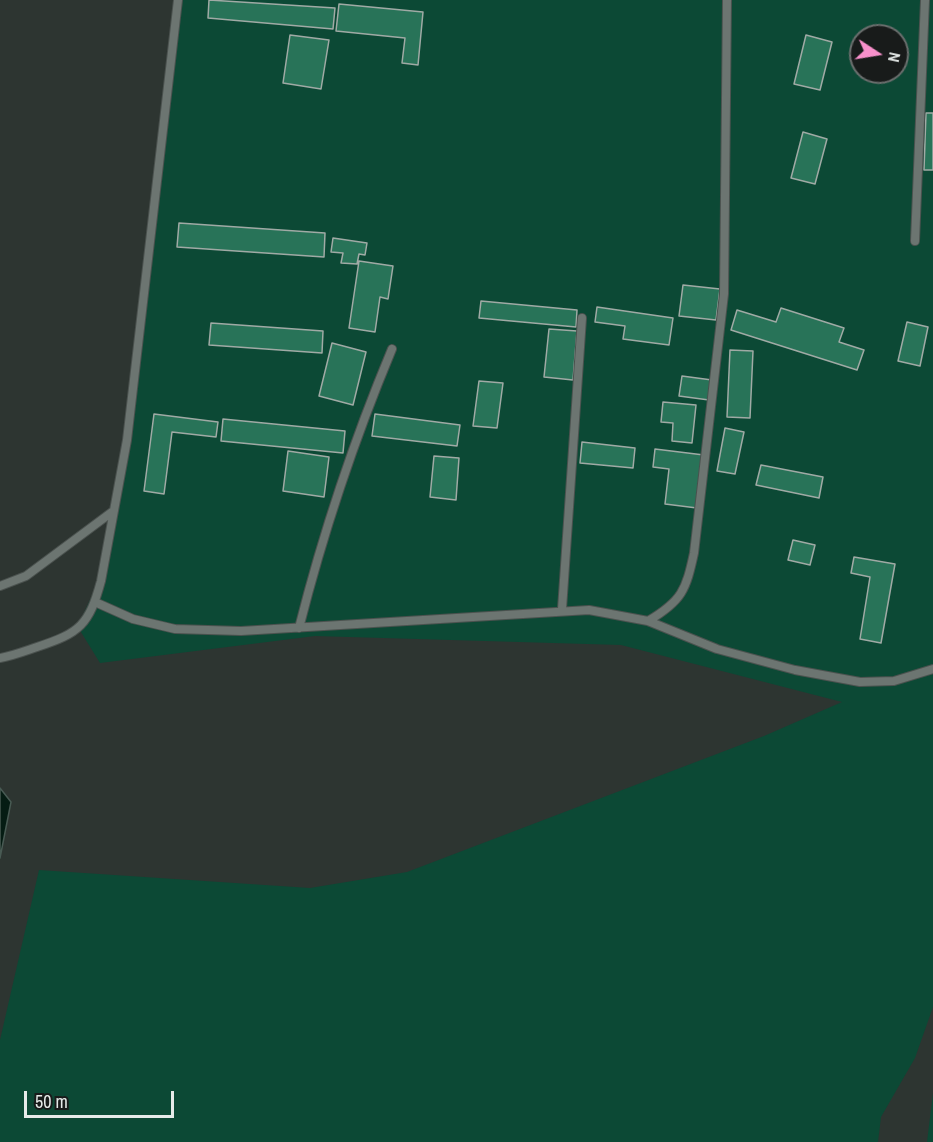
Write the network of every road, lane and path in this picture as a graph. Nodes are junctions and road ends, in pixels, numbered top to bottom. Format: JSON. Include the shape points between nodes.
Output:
{"nodes":[{"id":1,"x":178,"y":0,"type":"edge"},
{"id":2,"x":728,"y":0,"type":"edge"},
{"id":3,"x":925,"y":0,"type":"edge"},
{"id":4,"x":915,"y":240,"type":"dead end"},
{"id":5,"x":582,"y":318,"type":"dead end"},
{"id":6,"x":392,"y":349,"type":"dead end"},
{"id":7,"x":112,"y":512,"type":"junction"},
{"id":8,"x":0,"y":586,"type":"edge"},
{"id":9,"x":95,"y":602,"type":"junction"},
{"id":10,"x":562,"y":609,"type":"junction"},
{"id":11,"x":648,"y":621,"type":"junction"},
{"id":12,"x":299,"y":628,"type":"junction"},
{"id":13,"x":0,"y":658,"type":"edge"},
{"id":14,"x":933,"y":669,"type":"edge"}],
"edges":[{"from":1,"to":7,"type":"lane","via":[[127,440]]},
{"from":2,"to":11,"type":"lane","via":[[724,294],[694,553],[688,582],[672,607]]},
{"from":3,"to":4,"type":"lane"},
{"from":5,"to":10,"type":"lane"},
{"from":6,"to":12,"type":"lane","via":[[335,501]]},
{"from":7,"to":8,"type":"lane","via":[[27,576]]},
{"from":7,"to":9,"type":"lane"},
{"from":9,"to":12,"type":"lane","via":[[133,619],[175,629]]},
{"from":9,"to":13,"type":"lane","via":[[86,621],[68,637]]},
{"from":10,"to":11,"type":"lane"},
{"from":10,"to":12,"type":"lane"},
{"from":11,"to":14,"type":"lane","via":[[717,649],[860,682],[894,681]]}]}
